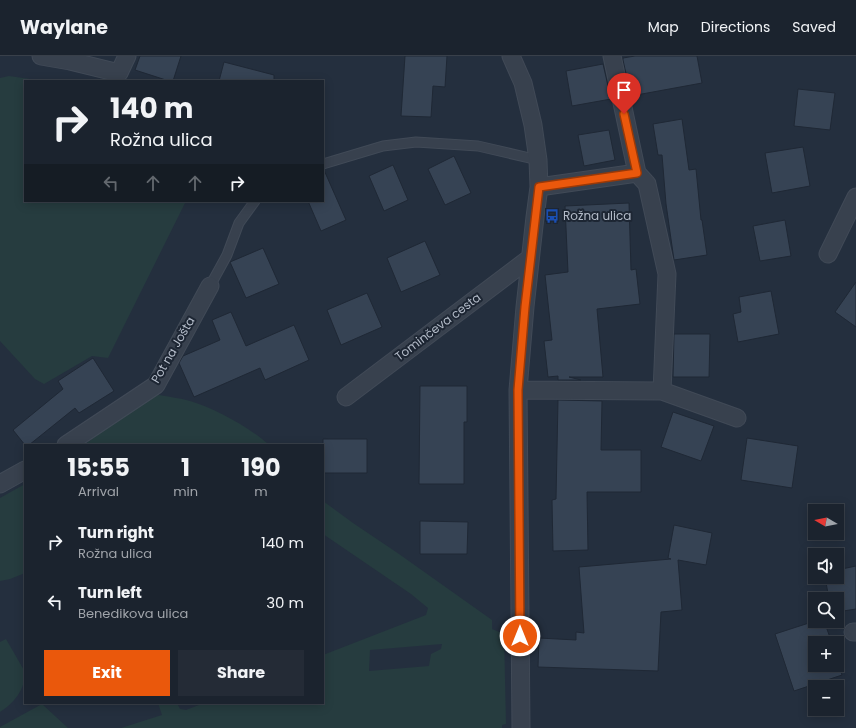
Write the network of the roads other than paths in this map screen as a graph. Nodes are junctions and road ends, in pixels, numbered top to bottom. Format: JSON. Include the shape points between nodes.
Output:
{"nodes":[{"id":1,"x":41,"y":56,"type":"edge"},
{"id":2,"x":127,"y":56,"type":"edge"},
{"id":3,"x":511,"y":56,"type":"edge"},
{"id":4,"x":612,"y":56,"type":"edge"},
{"id":5,"x":538,"y":160,"type":"junction"},
{"id":6,"x":324,"y":164,"type":"edge"},
{"id":7,"x":637,"y":173,"type":"junction"},
{"id":8,"x":539,"y":187,"type":"junction"},
{"id":9,"x":856,"y":197,"type":"edge"},
{"id":10,"x":254,"y":202,"type":"edge"},
{"id":11,"x":828,"y":254,"type":"dead end"},
{"id":12,"x":530,"y":258,"type":"junction"},
{"id":13,"x":210,"y":286,"type":"joint"},
{"id":14,"x":518,"y":390,"type":"junction"},
{"id":15,"x":662,"y":391,"type":"junction"},
{"id":16,"x":346,"y":397,"type":"dead end"},
{"id":17,"x":737,"y":418,"type":"dead end"},
{"id":18,"x":68,"y":444,"type":"edge"},
{"id":19,"x":24,"y":471,"type":"edge"},
{"id":20,"x":0,"y":484,"type":"edge"},
{"id":21,"x":521,"y":728,"type":"edge"}],
"edges":[{"from":1,"to":2,"type":"street","via":[[119,73]]},
{"from":3,"to":5,"type":"street","via":[[523,83]]},
{"from":4,"to":7,"type":"street"},
{"from":5,"to":6,"type":"lane","via":[[478,146],[416,142],[383,146]]},
{"from":5,"to":8,"type":"street"},
{"from":7,"to":8,"type":"street"},
{"from":7,"to":15,"type":"street","via":[[647,184],[667,274]]},
{"from":8,"to":12,"type":"street"},
{"from":9,"to":11,"type":"street"},
{"from":10,"to":13,"type":"lane","via":[[239,223],[227,255]]},
{"from":12,"to":14,"type":"street"},
{"from":12,"to":16,"type":"street","name":"Tominčeva cesta"},
{"from":13,"to":18,"type":"street","name":"Pot na Jošta","via":[[156,385]]},
{"from":14,"to":15,"type":"street"},
{"from":14,"to":21,"type":"street"},
{"from":15,"to":17,"type":"street"},
{"from":19,"to":20,"type":"street"}]}
